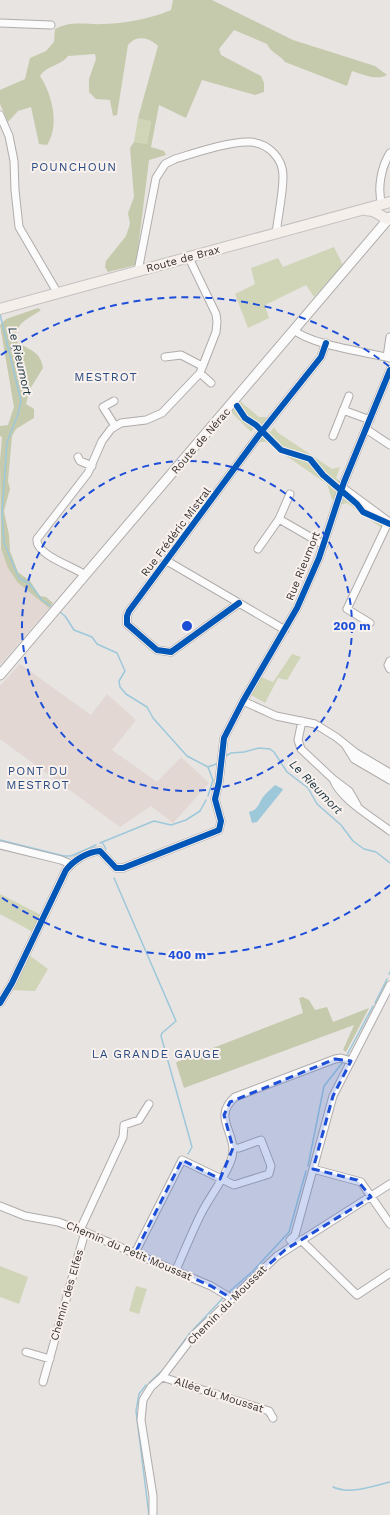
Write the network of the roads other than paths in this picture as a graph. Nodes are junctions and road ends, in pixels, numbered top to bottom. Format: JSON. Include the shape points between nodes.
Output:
{"nodes":[{"id":1,"x":0,"y":23,"type":"edge"},
{"id":2,"x":51,"y":25,"type":"dead end"},
{"id":3,"x":0,"y":115,"type":"edge"},
{"id":4,"x":390,"y":153,"type":"edge"},
{"id":5,"x":386,"y":203,"type":"edge"},
{"id":6,"x":361,"y":210,"type":"junction"},
{"id":7,"x":388,"y":218,"type":"edge"},
{"id":8,"x":276,"y":234,"type":"junction"},
{"id":9,"x":189,"y":258,"type":"junction"},
{"id":10,"x":138,"y":271,"type":"junction"},
{"id":11,"x":57,"y":292,"type":"junction"},
{"id":12,"x":2,"y":308,"type":"edge"},
{"id":13,"x":294,"y":330,"type":"junction"},
{"id":14,"x":390,"y":337,"type":"edge"},
{"id":15,"x":326,"y":343,"type":"junction"},
{"id":16,"x":165,"y":357,"type":"dead end"},
{"id":17,"x":388,"y":357,"type":"edge"},
{"id":18,"x":201,"y":370,"type":"junction"},
{"id":19,"x":390,"y":370,"type":"edge"},
{"id":20,"x":211,"y":383,"type":"dead end"},
{"id":21,"x":349,"y":396,"type":"dead end"},
{"id":22,"x":114,"y":401,"type":"dead end"},
{"id":23,"x":343,"y":410,"type":"junction"},
{"id":24,"x":370,"y":420,"type":"junction"},
{"id":25,"x":115,"y":426,"type":"junction"},
{"id":26,"x":366,"y":428,"type":"junction"},
{"id":27,"x":333,"y":436,"type":"dead end"},
{"id":28,"x":390,"y":445,"type":"edge"},
{"id":29,"x":78,"y":457,"type":"dead end"},
{"id":30,"x":92,"y":466,"type":"junction"},
{"id":31,"x":342,"y":487,"type":"junction"},
{"id":32,"x":290,"y":494,"type":"dead end"},
{"id":33,"x":279,"y":519,"type":"junction"},
{"id":34,"x":324,"y":545,"type":"junction"},
{"id":35,"x":258,"y":549,"type":"dead end"},
{"id":36,"x":167,"y":561,"type":"junction"},
{"id":37,"x":85,"y":575,"type":"junction"},
{"id":38,"x":239,"y":603,"type":"junction"},
{"id":39,"x":370,"y":623,"type":"dead end"},
{"id":40,"x":285,"y":630,"type":"junction"},
{"id":41,"x":390,"y":661,"type":"edge"},
{"id":42,"x":390,"y":669,"type":"edge"},
{"id":43,"x":0,"y":675,"type":"edge"},
{"id":44,"x":243,"y":701,"type":"junction"},
{"id":45,"x":302,"y":722,"type":"junction"},
{"id":46,"x":346,"y":746,"type":"junction"},
{"id":47,"x":390,"y":773,"type":"edge"},
{"id":48,"x":390,"y":780,"type":"edge"},
{"id":49,"x":390,"y":832,"type":"edge"},
{"id":50,"x":0,"y":845,"type":"edge"},
{"id":51,"x":71,"y":864,"type":"junction"},
{"id":52,"x":390,"y":984,"type":"edge"},
{"id":53,"x":0,"y":1003,"type":"edge"},
{"id":54,"x":351,"y":1061,"type":"junction"},
{"id":55,"x":149,"y":1104,"type":"dead end"},
{"id":56,"x":233,"y":1148,"type":"junction"},
{"id":57,"x":313,"y":1169,"type":"junction"},
{"id":58,"x":220,"y":1179,"type":"junction"},
{"id":59,"x":390,"y":1184,"type":"edge"},
{"id":60,"x":371,"y":1197,"type":"junction"},
{"id":61,"x":0,"y":1206,"type":"edge"},
{"id":62,"x":390,"y":1224,"type":"edge"},
{"id":63,"x":83,"y":1231,"type":"junction"},
{"id":64,"x":290,"y":1240,"type":"dead end"},
{"id":65,"x":301,"y":1240,"type":"junction"},
{"id":66,"x":135,"y":1253,"type":"junction"},
{"id":67,"x":176,"y":1270,"type":"junction"},
{"id":68,"x":390,"y":1273,"type":"edge"},
{"id":69,"x":231,"y":1298,"type":"junction"},
{"id":70,"x":26,"y":1352,"type":"dead end"},
{"id":71,"x":50,"y":1359,"type":"junction"},
{"id":72,"x":162,"y":1377,"type":"junction"},
{"id":73,"x":43,"y":1382,"type":"dead end"},
{"id":74,"x":273,"y":1418,"type":"dead end"},
{"id":75,"x":154,"y":1515,"type":"edge"}],
"edges":[{"from":1,"to":2,"type":"street"},
{"from":3,"to":11,"type":"street","via":[[9,136],[14,161],[19,227]]},
{"from":4,"to":5,"type":"street","via":[[383,167],[380,190]]},
{"from":5,"to":6,"type":"main road","name":"Route de Brax"},
{"from":5,"to":7,"type":"main road"},
{"from":6,"to":7,"type":"main road","via":[[373,211]]},
{"from":6,"to":8,"type":"main road","name":"Route de Brax"},
{"from":7,"to":13,"type":"main road","name":"Route de Nérac"},
{"from":8,"to":9,"type":"main road","name":"Route de Brax"},
{"from":8,"to":10,"type":"street","via":[[283,176],[279,160],[268,148],[254,142],[242,142],[175,159],[165,164],[156,178]]},
{"from":9,"to":10,"type":"main road","name":"Route de Brax"},
{"from":9,"to":18,"type":"street","via":[[216,314],[217,322],[216,332]]},
{"from":10,"to":11,"type":"main road","name":"Route de Brax"},
{"from":11,"to":12,"type":"main road","name":"Route de Brax"},
{"from":13,"to":15,"type":"street","via":[[302,336]]},
{"from":13,"to":37,"type":"main road","name":"Route de Nérac"},
{"from":14,"to":17,"type":"street"},
{"from":15,"to":17,"type":"street"},
{"from":15,"to":36,"type":"street","name":"Rue Frédéric Mistral","via":[[322,358],[261,433]]},
{"from":16,"to":18,"type":"street","via":[[181,355]]},
{"from":18,"to":20,"type":"street"},
{"from":18,"to":25,"type":"street","via":[[162,413],[152,418]]},
{"from":19,"to":24,"type":"street","name":"Rue Rieumort"},
{"from":21,"to":23,"type":"street"},
{"from":22,"to":25,"type":"street","via":[[103,407]]},
{"from":23,"to":24,"type":"street"},
{"from":23,"to":27,"type":"street"},
{"from":24,"to":26,"type":"street","name":"Rue Rieumort"},
{"from":25,"to":30,"type":"street","via":[[102,441]]},
{"from":26,"to":28,"type":"street"},
{"from":26,"to":31,"type":"street","name":"Rue Rieumort"},
{"from":29,"to":30,"type":"street","via":[[80,461]]},
{"from":30,"to":37,"type":"street","via":[[37,542],[53,558]]},
{"from":31,"to":34,"type":"street","name":"Rue Rieumort"},
{"from":31,"to":39,"type":"street","via":[[388,520],[347,609]]},
{"from":32,"to":33,"type":"street"},
{"from":33,"to":34,"type":"street"},
{"from":33,"to":35,"type":"street"},
{"from":34,"to":40,"type":"street","name":"Rue Rieumort"},
{"from":36,"to":38,"type":"street"},
{"from":36,"to":38,"type":"street","name":"Rue Frédéric Mistral","via":[[126,616],[128,624],[157,650],[176,650]]},
{"from":37,"to":43,"type":"main road","name":"Route de Nérac"},
{"from":38,"to":40,"type":"street"},
{"from":40,"to":44,"type":"street","name":"Rue Rieumort"},
{"from":41,"to":42,"type":"street"},
{"from":44,"to":45,"type":"street","via":[[276,716]]},
{"from":44,"to":51,"type":"street","name":"Rue Rieumort","via":[[224,738],[215,799],[221,821],[221,827],[217,832],[123,868],[116,868],[100,851]]},
{"from":45,"to":46,"type":"street","via":[[315,724]]},
{"from":45,"to":49,"type":"street","via":[[298,745],[349,791],[357,805]]},
{"from":46,"to":47,"type":"street"},
{"from":46,"to":48,"type":"street","via":[[354,760]]},
{"from":50,"to":51,"type":"street"},
{"from":51,"to":53,"type":"street"},
{"from":52,"to":54,"type":"street"},
{"from":54,"to":56,"type":"street","via":[[335,1059],[235,1098],[226,1108],[224,1115]]},
{"from":54,"to":57,"type":"street","via":[[333,1096]]},
{"from":55,"to":63,"type":"street","name":"Chemin des Elfes","via":[[139,1120],[124,1125],[123,1137]]},
{"from":56,"to":58,"type":"street","via":[[232,1158]]},
{"from":56,"to":58,"type":"street","via":[[261,1140],[272,1170],[270,1174],[238,1185]]},
{"from":57,"to":60,"type":"street","via":[[357,1180]]},
{"from":57,"to":64,"type":"street","via":[[295,1235]]},
{"from":58,"to":66,"type":"street","via":[[182,1160]]},
{"from":58,"to":67,"type":"street","via":[[201,1213]]},
{"from":59,"to":60,"type":"street","name":"Chemin du Moussat"},
{"from":60,"to":62,"type":"street"},
{"from":60,"to":65,"type":"street","name":"Chemin du Moussat"},
{"from":61,"to":63,"type":"street","name":"Chemin du Petit Moussat","via":[[25,1216],[58,1222]]},
{"from":63,"to":66,"type":"street","name":"Chemin du Petit Moussat"},
{"from":63,"to":71,"type":"street","name":"Chemin des Elfes"},
{"from":65,"to":68,"type":"street","via":[[357,1295]]},
{"from":65,"to":69,"type":"street","name":"Chemin du Moussat","via":[[277,1256]]},
{"from":66,"to":67,"type":"street","name":"Chemin du Petit Moussat"},
{"from":67,"to":69,"type":"street","name":"Chemin du Petit Moussat"},
{"from":69,"to":72,"type":"street","name":"Chemin du Moussat","via":[[194,1335]]},
{"from":70,"to":71,"type":"street"},
{"from":71,"to":73,"type":"street","name":"Chemin des Elfes"},
{"from":72,"to":74,"type":"street","name":"Allée du Moussat","via":[[269,1411]]},
{"from":72,"to":75,"type":"street","name":"Chemin du Moussat","via":[[143,1400],[142,1409]]}]}
